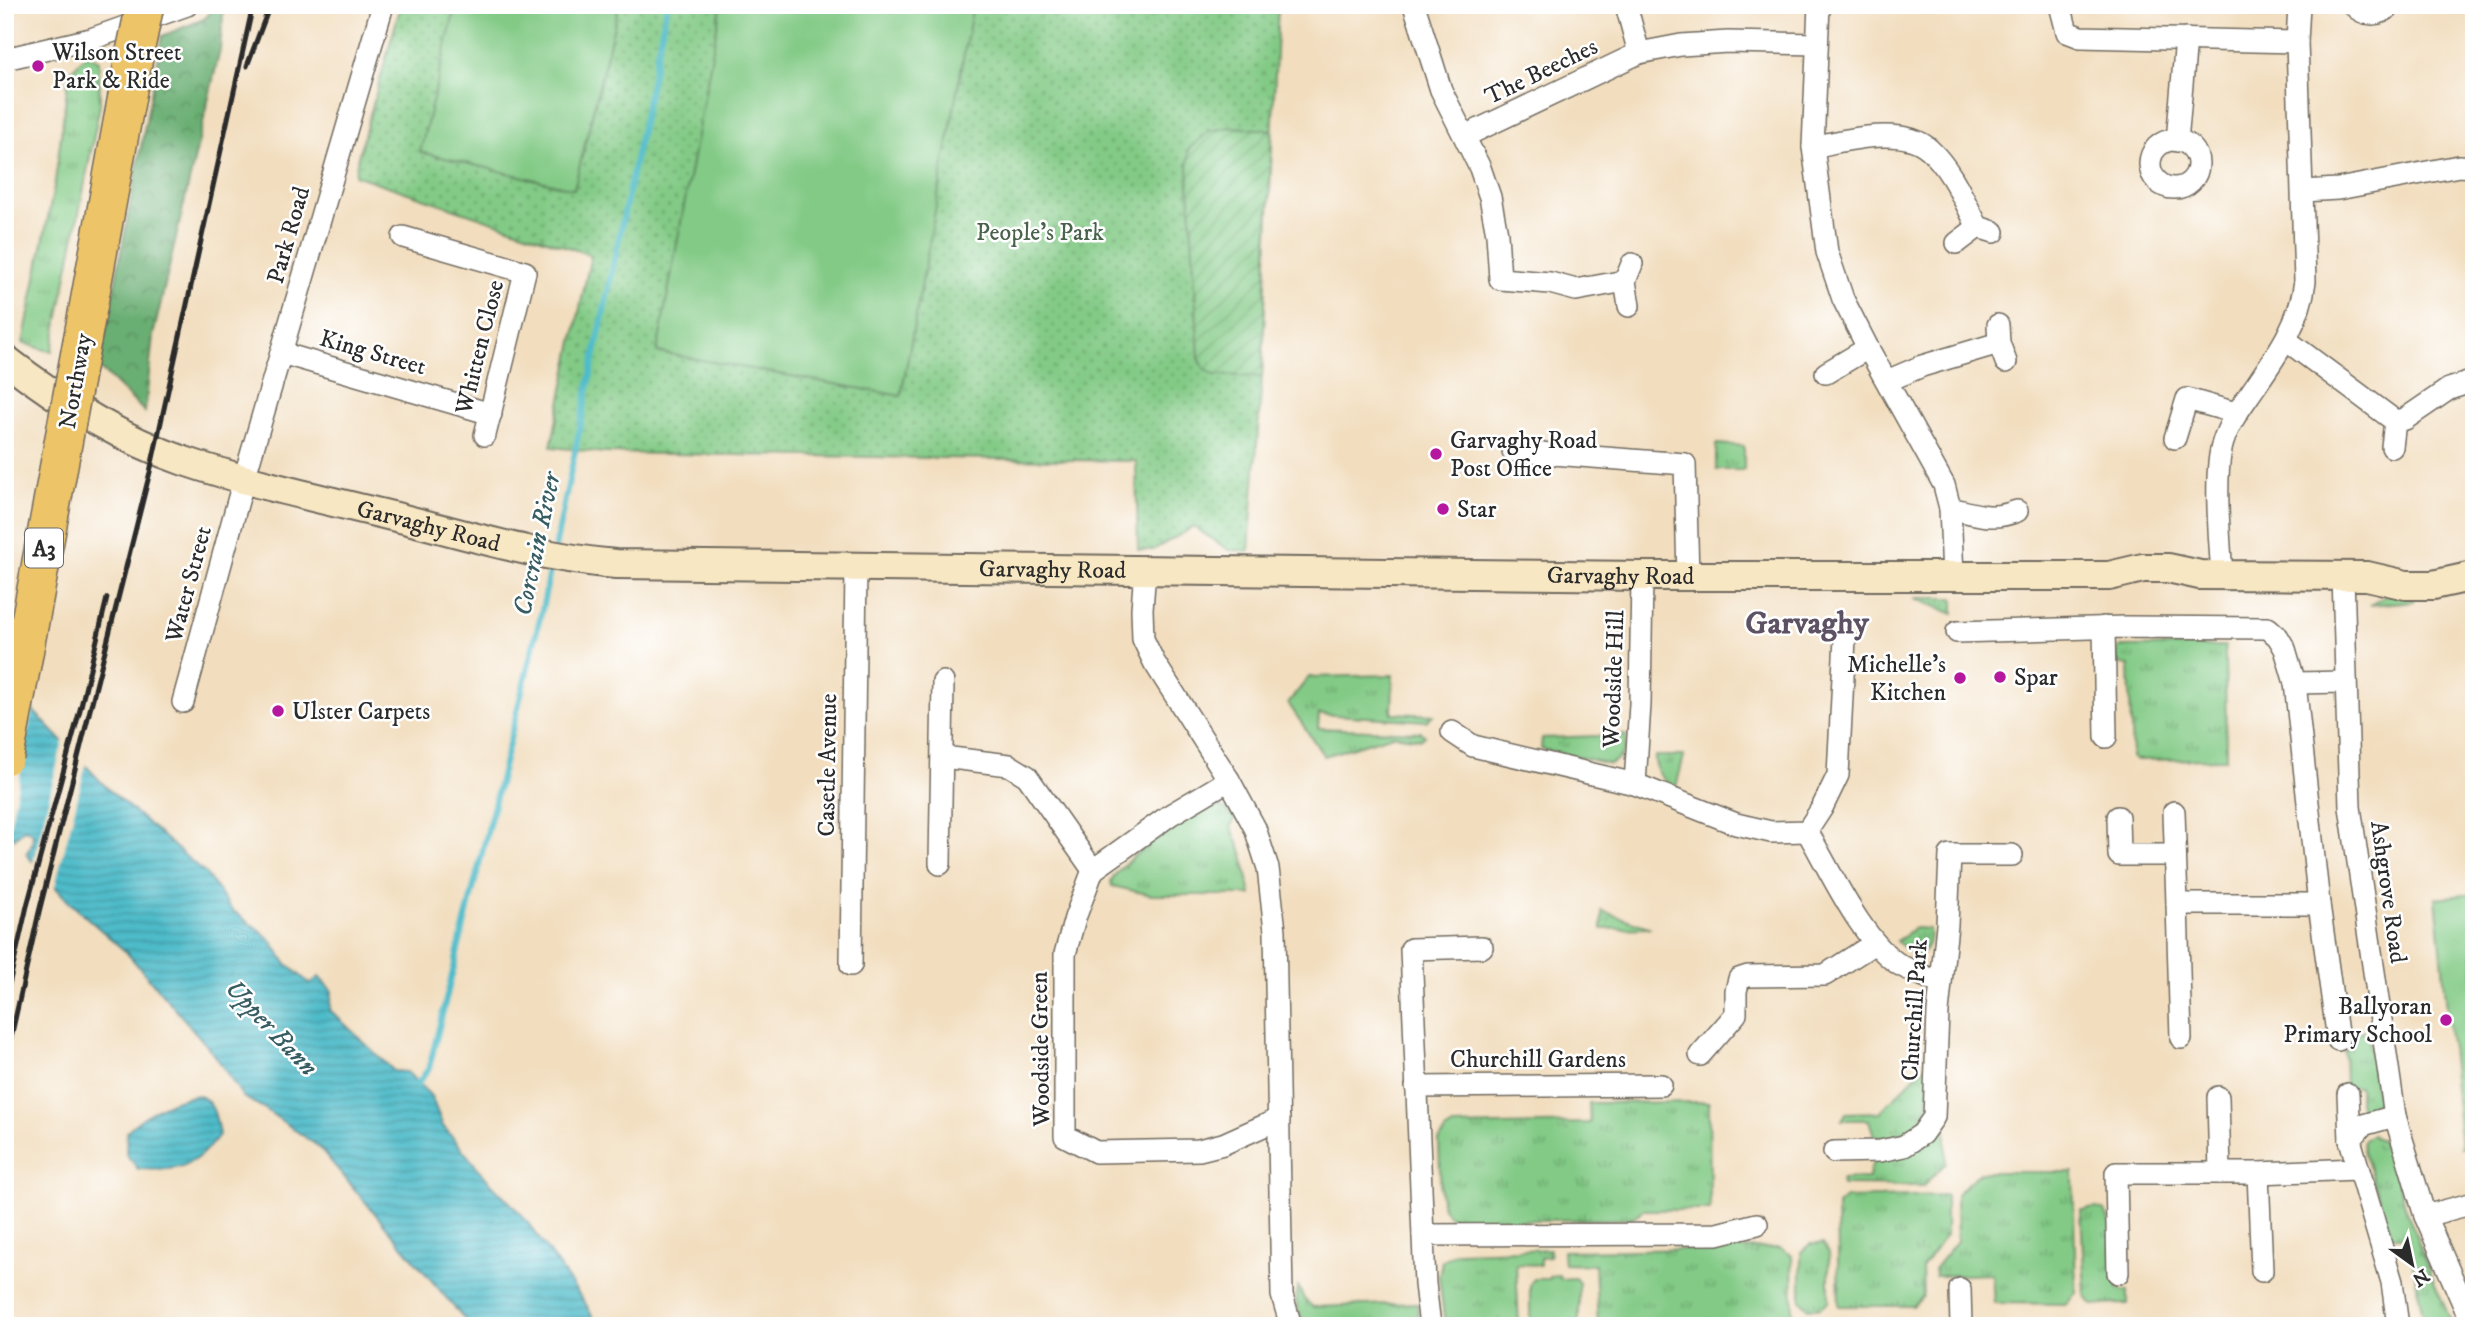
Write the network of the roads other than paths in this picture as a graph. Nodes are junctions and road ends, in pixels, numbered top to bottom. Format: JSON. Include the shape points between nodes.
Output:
{"nodes":[{"id":1,"x":187,"y":5,"type":"edge"},
{"id":2,"x":383,"y":5,"type":"edge"},
{"id":3,"x":1414,"y":5,"type":"edge"},
{"id":4,"x":1626,"y":5,"type":"edge"},
{"id":5,"x":1819,"y":5,"type":"edge"},
{"id":6,"x":2060,"y":5,"type":"edge"},
{"id":7,"x":2299,"y":5,"type":"edge"},
{"id":8,"x":2353,"y":5,"type":"edge"},
{"id":9,"x":2391,"y":5,"type":"edge"},
{"id":10,"x":136,"y":24,"type":"edge"},
{"id":11,"x":2186,"y":39,"type":"junction"},
{"id":12,"x":2297,"y":43,"type":"junction"},
{"id":13,"x":1817,"y":44,"type":"junction"},
{"id":14,"x":1639,"y":53,"type":"junction"},
{"id":15,"x":5,"y":59,"type":"edge"},
{"id":16,"x":1465,"y":136,"type":"junction"},
{"id":17,"x":2177,"y":141,"type":"dead end"},
{"id":18,"x":1813,"y":147,"type":"junction"},
{"id":19,"x":2474,"y":167,"type":"edge"},
{"id":20,"x":2303,"y":191,"type":"junction"},
{"id":21,"x":403,"y":237,"type":"dead end"},
{"id":22,"x":1957,"y":243,"type":"dead end"},
{"id":23,"x":1629,"y":306,"type":"dead end"},
{"id":24,"x":2286,"y":340,"type":"junction"},
{"id":25,"x":2001,"y":344,"type":"dead end"},
{"id":26,"x":1868,"y":348,"type":"junction"},
{"id":27,"x":281,"y":353,"type":"junction"},
{"id":28,"x":5,"y":359,"type":"edge"},
{"id":29,"x":1826,"y":373,"type":"dead end"},
{"id":30,"x":2474,"y":381,"type":"edge"},
{"id":31,"x":1887,"y":382,"type":"junction"},
{"id":32,"x":2236,"y":413,"type":"junction"},
{"id":33,"x":2395,"y":421,"type":"junction"},
{"id":34,"x":488,"y":424,"type":"joint"},
{"id":35,"x":2175,"y":438,"type":"dead end"},
{"id":36,"x":2392,"y":447,"type":"dead end"},
{"id":37,"x":1513,"y":451,"type":"dead end"},
{"id":38,"x":244,"y":479,"type":"junction"},
{"id":39,"x":1950,"y":508,"type":"junction"},
{"id":40,"x":2008,"y":521,"type":"dead end"},
{"id":41,"x":856,"y":566,"type":"junction"},
{"id":42,"x":1145,"y":570,"type":"junction"},
{"id":43,"x":2211,"y":575,"type":"junction"},
{"id":44,"x":2474,"y":575,"type":"edge"},
{"id":45,"x":1642,"y":576,"type":"junction"},
{"id":46,"x":1688,"y":576,"type":"junction"},
{"id":47,"x":1953,"y":576,"type":"junction"},
{"id":48,"x":2355,"y":576,"type":"junction"},
{"id":49,"x":2104,"y":627,"type":"junction"},
{"id":50,"x":1957,"y":632,"type":"dead end"},
{"id":51,"x":1845,"y":638,"type":"dead end"},
{"id":52,"x":943,"y":682,"type":"dead end"},
{"id":53,"x":2346,"y":682,"type":"junction"},
{"id":54,"x":2295,"y":683,"type":"junction"},
{"id":55,"x":183,"y":702,"type":"dead end"},
{"id":56,"x":1452,"y":732,"type":"dead end"},
{"id":57,"x":2106,"y":737,"type":"dead end"},
{"id":58,"x":5,"y":756,"type":"edge"},
{"id":59,"x":943,"y":757,"type":"junction"},
{"id":60,"x":1229,"y":780,"type":"junction"},
{"id":61,"x":1635,"y":784,"type":"junction"},
{"id":62,"x":2174,"y":812,"type":"dead end"},
{"id":63,"x":2118,"y":817,"type":"dead end"},
{"id":64,"x":1807,"y":831,"type":"junction"},
{"id":65,"x":2011,"y":855,"type":"dead end"},
{"id":66,"x":2175,"y":855,"type":"junction"},
{"id":67,"x":940,"y":864,"type":"dead end"},
{"id":68,"x":1093,"y":870,"type":"junction"},
{"id":69,"x":2177,"y":904,"type":"junction"},
{"id":70,"x":2319,"y":904,"type":"junction"},
{"id":71,"x":1875,"y":943,"type":"junction"},
{"id":72,"x":1482,"y":947,"type":"dead end"},
{"id":73,"x":851,"y":965,"type":"dead end"},
{"id":74,"x":1940,"y":983,"type":"junction"},
{"id":75,"x":2181,"y":1038,"type":"dead end"},
{"id":76,"x":2338,"y":1040,"type":"dead end"},
{"id":77,"x":1700,"y":1055,"type":"dead end"},
{"id":78,"x":1661,"y":1085,"type":"dead end"},
{"id":79,"x":1416,"y":1087,"type":"junction"},
{"id":80,"x":2348,"y":1094,"type":"dead end"},
{"id":81,"x":2218,"y":1097,"type":"dead end"},
{"id":82,"x":2395,"y":1116,"type":"junction"},
{"id":83,"x":1279,"y":1119,"type":"junction"},
{"id":84,"x":2350,"y":1140,"type":"junction"},
{"id":85,"x":1833,"y":1152,"type":"dead end"},
{"id":86,"x":2357,"y":1169,"type":"junction"},
{"id":87,"x":2220,"y":1173,"type":"junction"},
{"id":88,"x":2258,"y":1173,"type":"junction"},
{"id":89,"x":2474,"y":1203,"type":"edge"},
{"id":90,"x":2425,"y":1216,"type":"junction"},
{"id":91,"x":1757,"y":1224,"type":"dead end"},
{"id":92,"x":1423,"y":1235,"type":"junction"},
{"id":93,"x":2262,"y":1271,"type":"dead end"},
{"id":94,"x":2118,"y":1273,"type":"dead end"},
{"id":95,"x":1960,"y":1289,"type":"dead end"},
{"id":96,"x":1291,"y":1326,"type":"edge"},
{"id":97,"x":1430,"y":1326,"type":"edge"},
{"id":98,"x":1961,"y":1326,"type":"edge"},
{"id":99,"x":2398,"y":1326,"type":"edge"},
{"id":100,"x":2473,"y":1326,"type":"edge"}],
"edges":[{"from":1,"to":15,"type":"street","via":[[91,39]]},
{"from":2,"to":27,"type":"street","name":"Park Road"},
{"from":3,"to":16,"type":"street","name":"The Beeches","via":[[1441,90]]},
{"from":4,"to":14,"type":"street"},
{"from":5,"to":13,"type":"street"},
{"from":6,"to":11,"type":"street","via":[[2067,32],[2080,37]]},
{"from":7,"to":12,"type":"street"},
{"from":8,"to":9,"type":"street","via":[[2373,15]]},
{"from":10,"to":58,"type":"highway","name":"Northway","number":"A3","bridge":true},
{"from":11,"to":12,"type":"street"},
{"from":11,"to":17,"type":"street"},
{"from":12,"to":20,"type":"street"},
{"from":13,"to":14,"type":"street","name":"The Beeches","via":[[1728,42]]},
{"from":13,"to":18,"type":"street"},
{"from":14,"to":16,"type":"street","name":"The Beeches"},
{"from":16,"to":23,"type":"street","name":"The Beeches","via":[[1490,197],[1500,279],[1576,289],[1629,272]]},
{"from":18,"to":22,"type":"street","via":[[1898,135],[1927,147],[1949,171],[1986,230]]},
{"from":18,"to":26,"type":"street","via":[[1827,252],[1843,299]]},
{"from":19,"to":20,"type":"street"},
{"from":20,"to":24,"type":"street","via":[[2305,281],[2300,311]]},
{"from":21,"to":34,"type":"street","name":"Whitten Close","via":[[525,272]]},
{"from":24,"to":32,"type":"street"},
{"from":24,"to":33,"type":"street"},
{"from":25,"to":31,"type":"street","via":[[1922,366]]},
{"from":26,"to":29,"type":"street"},
{"from":26,"to":31,"type":"street"},
{"from":27,"to":34,"type":"street","name":"King Street"},
{"from":27,"to":38,"type":"street","name":"Park Road"},
{"from":28,"to":38,"type":"main road","name":"Garvaghy Road","via":[[96,421],[182,460]]},
{"from":30,"to":33,"type":"street","via":[[2449,389]]},
{"from":31,"to":39,"type":"street","via":[[1944,485]]},
{"from":32,"to":35,"type":"street","via":[[2187,399]]},
{"from":32,"to":43,"type":"street","via":[[2222,443]]},
{"from":33,"to":36,"type":"street"},
{"from":37,"to":46,"type":"street","via":[[1685,464]]},
{"from":38,"to":41,"type":"main road","name":"Garvaghy Road","via":[[573,561]]},
{"from":38,"to":55,"type":"street","name":"Water Street"},
{"from":39,"to":40,"type":"street"},
{"from":39,"to":47,"type":"street"},
{"from":41,"to":42,"type":"main road","name":"Garvaghy Road"},
{"from":41,"to":73,"type":"street","name":"Casetle Avenue"},
{"from":42,"to":45,"type":"main road","name":"Garvaghy Road","via":[[1441,583]]},
{"from":42,"to":60,"type":"street","via":[[1143,639]]},
{"from":43,"to":47,"type":"main road","name":"Garvaghy Road","via":[[2142,587],[2109,576]]},
{"from":43,"to":48,"type":"main road","name":"Garvaghy Road"},
{"from":44,"to":48,"type":"main road","name":"Garvaghy Road","via":[[2433,585]]},
{"from":45,"to":46,"type":"main road","name":"Garvaghy Road"},
{"from":45,"to":61,"type":"street","name":"Woodside Hill"},
{"from":46,"to":47,"type":"main road","name":"Garvaghy Road"},
{"from":48,"to":53,"type":"street","name":"Ashgrove Road"},
{"from":49,"to":50,"type":"street"},
{"from":49,"to":54,"type":"street","via":[[2268,628],[2285,649]]},
{"from":49,"to":57,"type":"street"},
{"from":51,"to":64,"type":"street","via":[[1838,775]]},
{"from":52,"to":59,"type":"street"},
{"from":53,"to":54,"type":"street"},
{"from":53,"to":82,"type":"street","name":"Ashgrove Road","via":[[2350,807]]},
{"from":54,"to":70,"type":"street"},
{"from":56,"to":61,"type":"street","name":"Woodside Hill","via":[[1473,746]]},
{"from":59,"to":67,"type":"street"},
{"from":59,"to":68,"type":"street","via":[[1009,765],[1027,776]]},
{"from":60,"to":68,"type":"street"},
{"from":60,"to":83,"type":"street","via":[[1255,828],[1268,868]]},
{"from":61,"to":64,"type":"street","name":"Woodside Hill","via":[[1736,824],[1771,832]]},
{"from":62,"to":66,"type":"street"},
{"from":63,"to":66,"type":"street","via":[[2119,855]]},
{"from":64,"to":71,"type":"street"},
{"from":65,"to":74,"type":"street","name":"Churchill Park","via":[[1950,855]]},
{"from":66,"to":69,"type":"street"},
{"from":68,"to":83,"type":"street","name":"Woodside Green","via":[[1065,954],[1065,1136],[1096,1152],[1199,1150]]},
{"from":69,"to":70,"type":"street"},
{"from":69,"to":75,"type":"street"},
{"from":70,"to":76,"type":"street"},
{"from":71,"to":74,"type":"street","via":[[1899,964]]},
{"from":71,"to":77,"type":"street","via":[[1825,975],[1739,979],[1736,1014]]},
{"from":72,"to":79,"type":"street","via":[[1411,948]]},
{"from":74,"to":85,"type":"street","name":"Churchill Park","via":[[1934,1117],[1922,1134],[1904,1146]]},
{"from":78,"to":79,"type":"street","name":"Churchill Gardens"},
{"from":79,"to":92,"type":"street"},
{"from":80,"to":84,"type":"street"},
{"from":81,"to":87,"type":"street"},
{"from":82,"to":84,"type":"street","via":[[2363,1125]]},
{"from":82,"to":90,"type":"street","name":"Ashgrove Road"},
{"from":83,"to":96,"type":"street","via":[[1282,1295]]},
{"from":84,"to":86,"type":"street"},
{"from":86,"to":88,"type":"street"},
{"from":86,"to":99,"type":"street","via":[[2392,1282]]},
{"from":87,"to":88,"type":"street"},
{"from":87,"to":94,"type":"street","via":[[2116,1173]]},
{"from":88,"to":93,"type":"street"},
{"from":89,"to":90,"type":"street"},
{"from":90,"to":100,"type":"street","name":"Ashgrove Road"},
{"from":91,"to":92,"type":"street","via":[[1717,1234]]},
{"from":92,"to":97,"type":"street"},
{"from":95,"to":98,"type":"street"}]}
